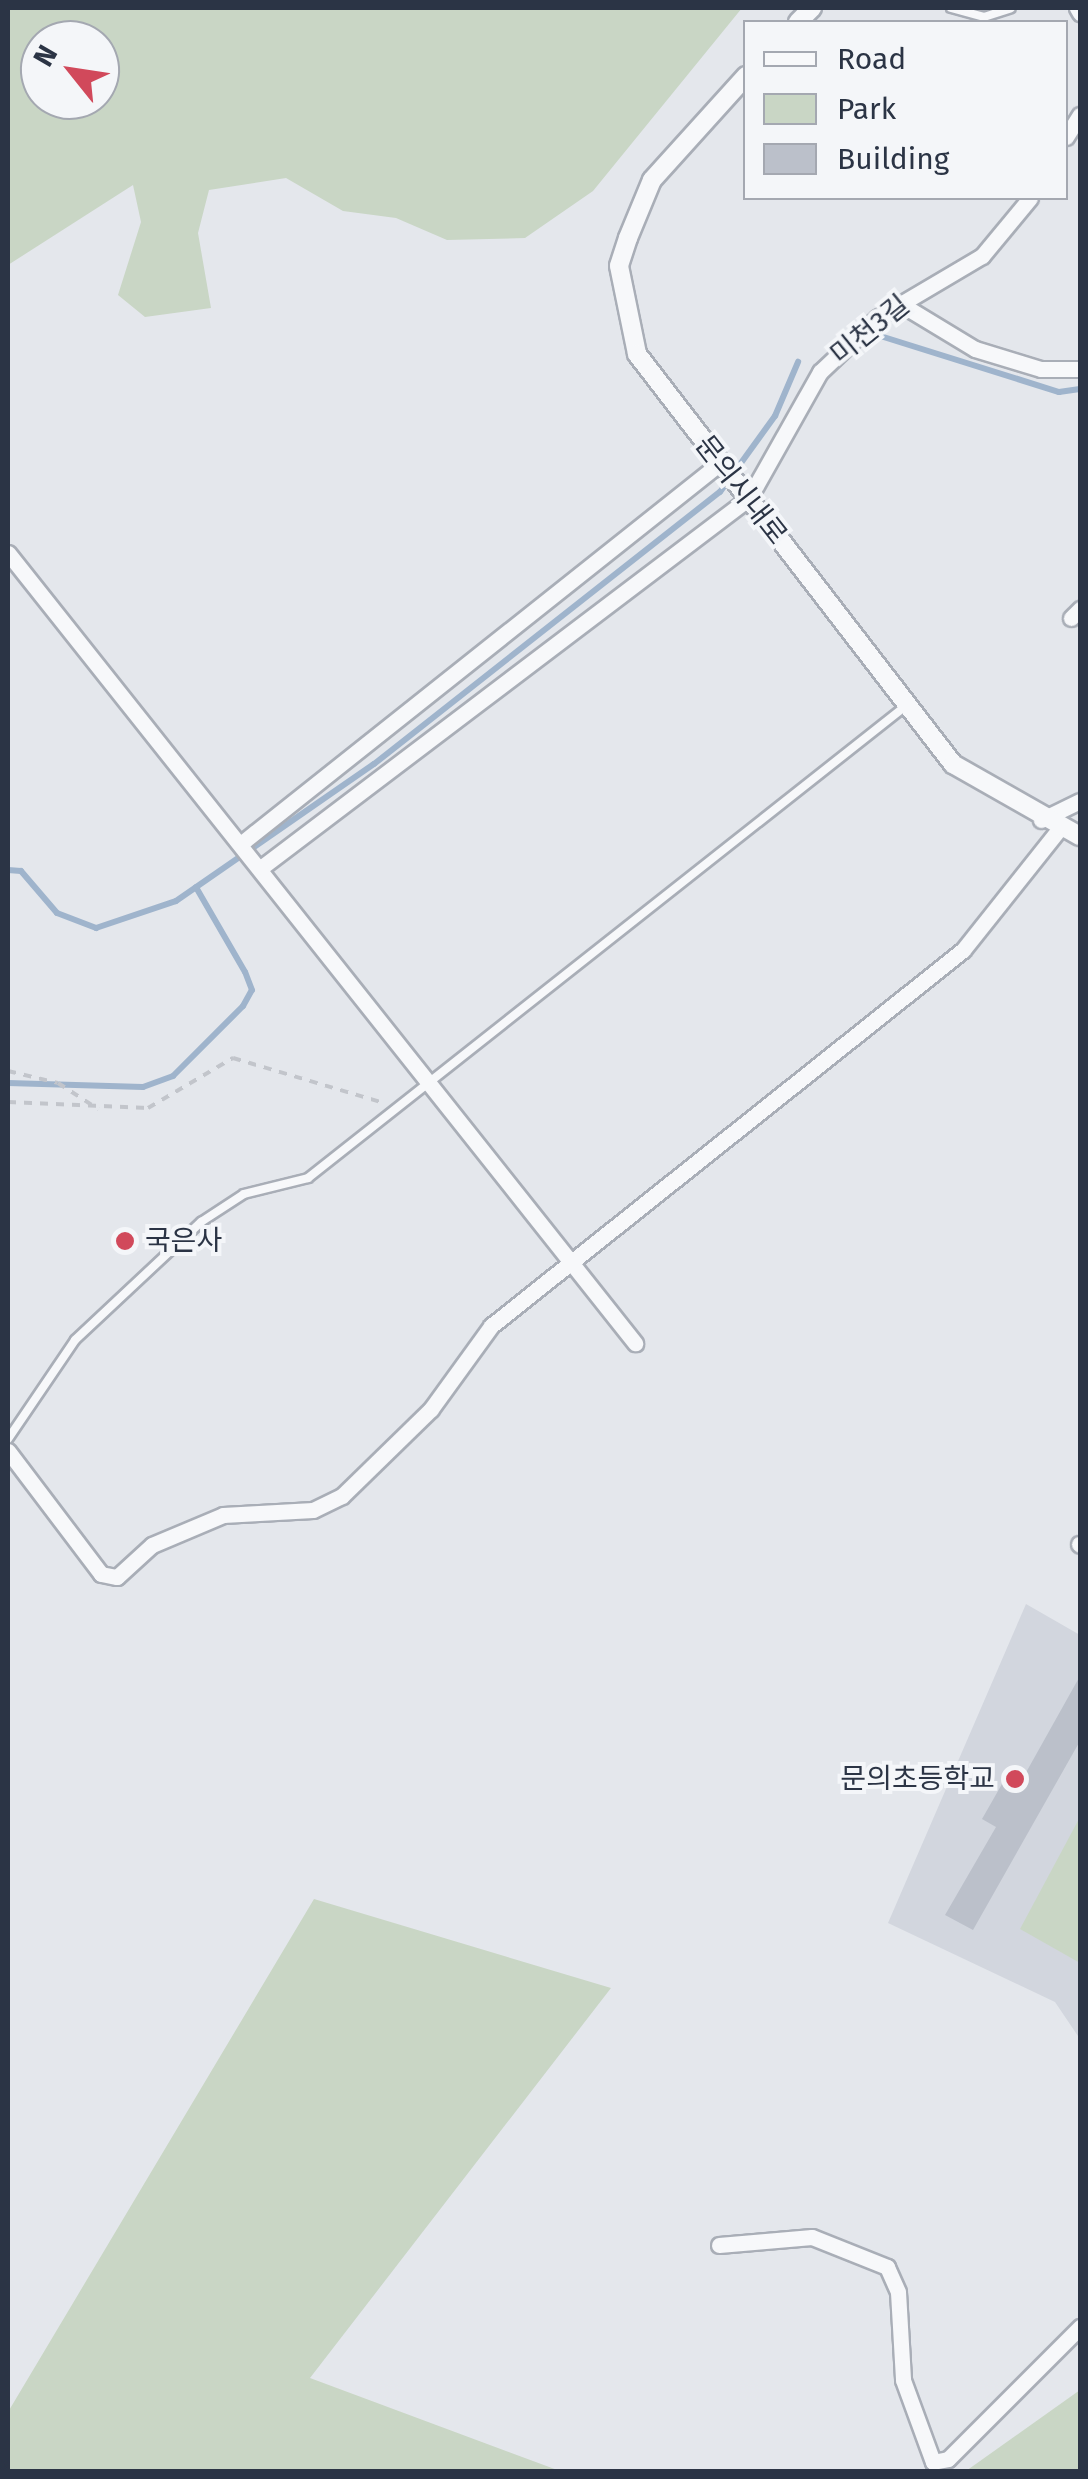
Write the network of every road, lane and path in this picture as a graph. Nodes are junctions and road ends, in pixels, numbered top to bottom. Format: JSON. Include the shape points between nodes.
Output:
{"nodes":[{"id":1,"x":951,"y":8,"type":"edge"},
{"id":2,"x":1011,"y":8,"type":"edge"},
{"id":3,"x":743,"y":79,"type":"edge"},
{"id":4,"x":1028,"y":200,"type":"edge"},
{"id":5,"x":899,"y":303,"type":"junction"},
{"id":6,"x":1080,"y":369,"type":"edge"},
{"id":7,"x":723,"y":466,"type":"junction"},
{"id":8,"x":744,"y":493,"type":"junction"},
{"id":9,"x":8,"y":553,"type":"edge"},
{"id":10,"x":907,"y":706,"type":"junction"},
{"id":11,"x":1080,"y":801,"type":"edge"},
{"id":12,"x":1042,"y":820,"type":"junction"},
{"id":13,"x":1060,"y":828,"type":"junction"},
{"id":14,"x":1080,"y":836,"type":"edge"},
{"id":15,"x":245,"y":845,"type":"junction"},
{"id":16,"x":260,"y":864,"type":"junction"},
{"id":17,"x":8,"y":1072,"type":"edge"},
{"id":18,"x":428,"y":1078,"type":"junction"},
{"id":19,"x":8,"y":1102,"type":"edge"},
{"id":20,"x":394,"y":1106,"type":"junction"},
{"id":21,"x":100,"y":1110,"type":"junction"},
{"id":22,"x":571,"y":1262,"type":"junction"},
{"id":23,"x":635,"y":1342,"type":"dead end"},
{"id":24,"x":8,"y":1439,"type":"edge"},
{"id":25,"x":8,"y":1450,"type":"edge"},
{"id":26,"x":719,"y":2245,"type":"dead end"},
{"id":27,"x":1080,"y":2327,"type":"edge"}],
"edges":[{"from":1,"to":2,"type":"lane","via":[[984,17]]},
{"from":3,"to":7,"type":"street","name":"문의시내로","via":[[652,180],[619,266],[637,354]]},
{"from":4,"to":5,"type":"street","name":"미천3길","via":[[982,256]]},
{"from":5,"to":6,"type":"street","via":[[975,349],[1041,369]]},
{"from":5,"to":8,"type":"street","name":"미천3길","via":[[820,372]]},
{"from":7,"to":8,"type":"street","name":"문의시내로"},
{"from":7,"to":15,"type":"street"},
{"from":8,"to":10,"type":"street","name":"문의시내로"},
{"from":8,"to":16,"type":"street"},
{"from":9,"to":15,"type":"street"},
{"from":10,"to":12,"type":"street","name":"문의시내로","via":[[953,764]]},
{"from":10,"to":18,"type":"lane"},
{"from":11,"to":12,"type":"street"},
{"from":12,"to":13,"type":"street","name":"문의시내로"},
{"from":13,"to":14,"type":"street","name":"문의시내로"},
{"from":13,"to":22,"type":"street","via":[[1048,854],[963,950]]},
{"from":15,"to":16,"type":"street"},
{"from":16,"to":18,"type":"street"},
{"from":17,"to":21,"type":"path","via":[[58,1084]]},
{"from":18,"to":20,"type":"lane"},
{"from":18,"to":22,"type":"street"},
{"from":19,"to":21,"type":"path"},
{"from":20,"to":21,"type":"path","via":[[233,1058],[148,1108]]},
{"from":20,"to":24,"type":"lane","via":[[308,1178],[244,1194],[201,1222],[74,1340]]},
{"from":22,"to":23,"type":"street"},
{"from":22,"to":25,"type":"street","via":[[491,1326],[431,1409],[342,1496],[314,1510],[223,1515],[152,1544],[117,1576],[101,1574]]},
{"from":26,"to":27,"type":"street","via":[[812,2236],[886,2266],[898,2292],[903,2380],[933,2462],[948,2459]]}]}
